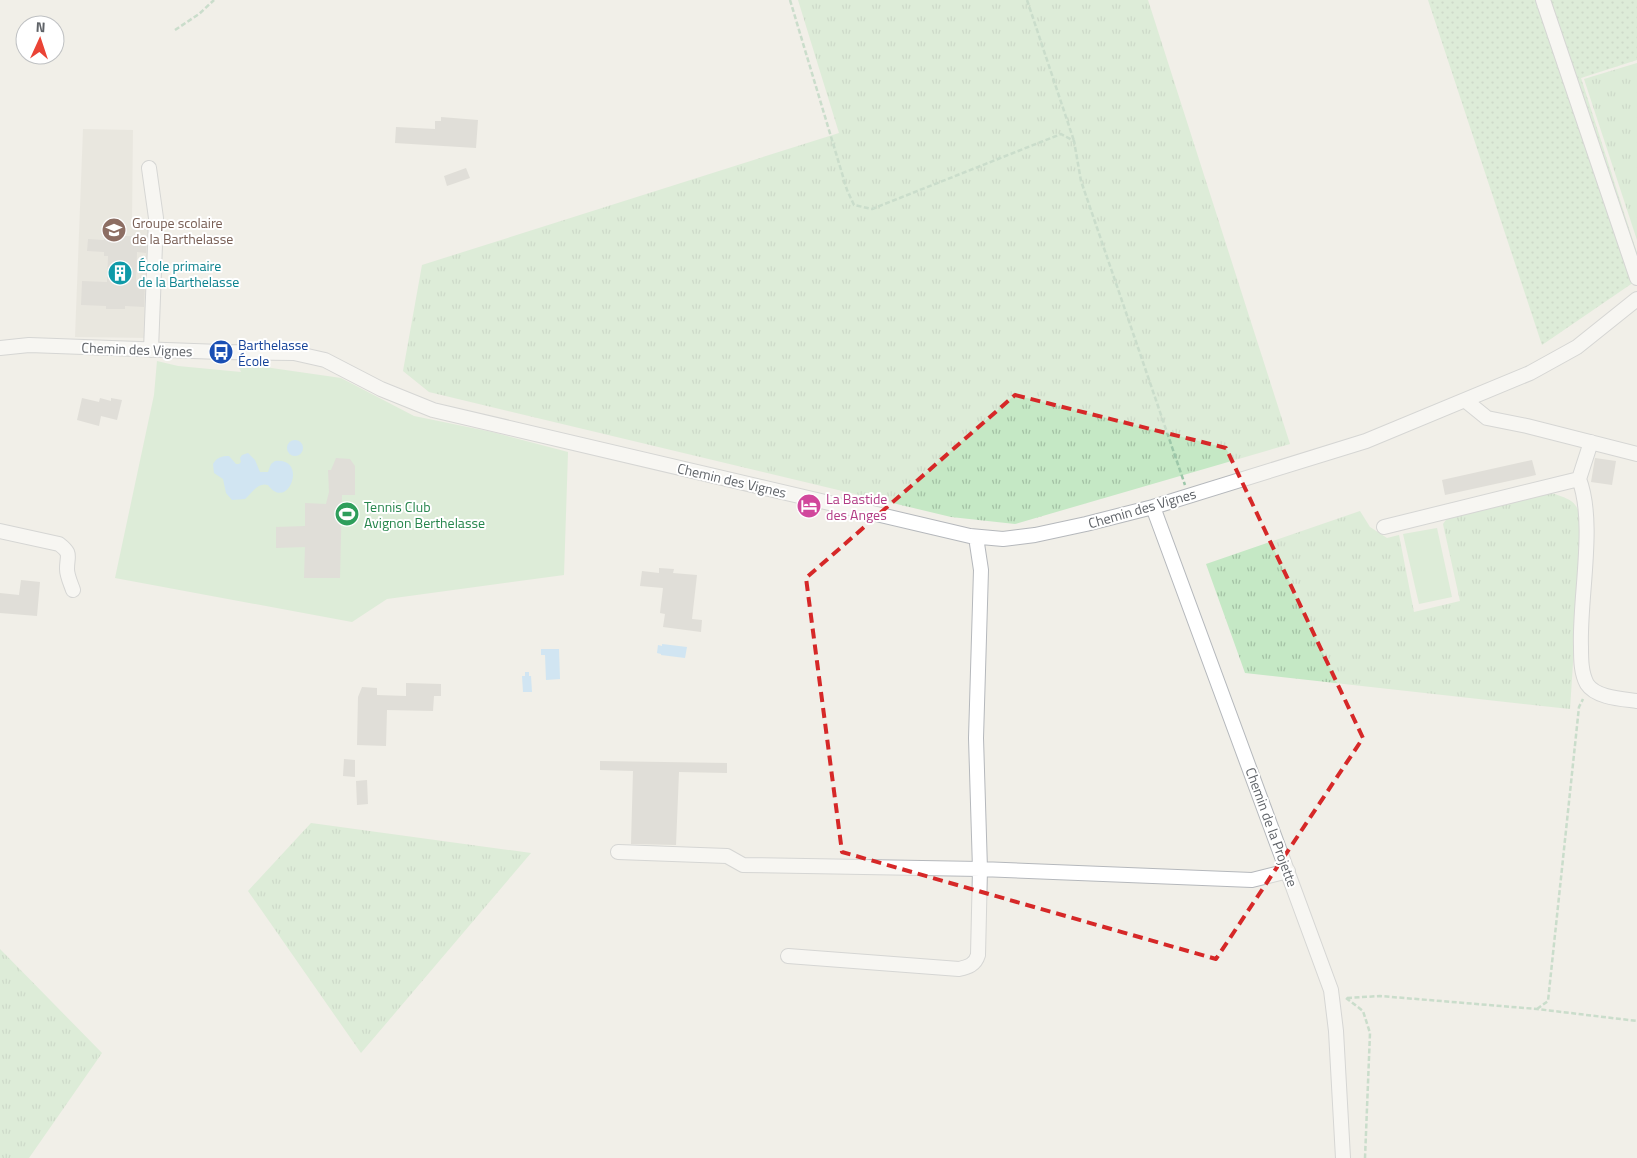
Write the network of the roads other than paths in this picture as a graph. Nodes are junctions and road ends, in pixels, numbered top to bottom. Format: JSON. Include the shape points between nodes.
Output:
{"nodes":[{"id":1,"x":1543,"y":0,"type":"edge"},
{"id":2,"x":149,"y":168,"type":"dead end"},
{"id":3,"x":1637,"y":278,"type":"edge"},
{"id":4,"x":1637,"y":299,"type":"edge"},
{"id":5,"x":0,"y":348,"type":"edge"},
{"id":6,"x":151,"y":350,"type":"junction"},
{"id":7,"x":1466,"y":401,"type":"junction"},
{"id":8,"x":1591,"y":442,"type":"junction"},
{"id":9,"x":1637,"y":454,"type":"edge"},
{"id":10,"x":1579,"y":478,"type":"junction"},
{"id":11,"x":1154,"y":507,"type":"junction"},
{"id":12,"x":1384,"y":527,"type":"dead end"},
{"id":13,"x":0,"y":531,"type":"edge"},
{"id":14,"x":976,"y":537,"type":"junction"},
{"id":15,"x":73,"y":590,"type":"dead end"},
{"id":16,"x":1637,"y":700,"type":"edge"},
{"id":17,"x":618,"y":852,"type":"dead end"},
{"id":18,"x":980,"y":869,"type":"junction"},
{"id":19,"x":1288,"y":871,"type":"junction"},
{"id":20,"x":788,"y":956,"type":"dead end"},
{"id":21,"x":1343,"y":1158,"type":"edge"}],
"edges":[{"from":1,"to":3,"type":"street"},
{"from":2,"to":6,"type":"street","via":[[156,218]]},
{"from":4,"to":7,"type":"street","name":"Chemin des Vignes","via":[[1576,347],[1530,373]]},
{"from":5,"to":6,"type":"street","name":"Chemin des Vignes","via":[[28,345]]},
{"from":6,"to":14,"type":"street","name":"Chemin des Vignes","via":[[294,353],[325,360],[381,389],[433,410]]},
{"from":7,"to":8,"type":"street","via":[[1487,418]]},
{"from":7,"to":11,"type":"street","name":"Chemin des Vignes","via":[[1366,441]]},
{"from":8,"to":9,"type":"street"},
{"from":8,"to":10,"type":"street"},
{"from":10,"to":12,"type":"street"},
{"from":10,"to":16,"type":"street","via":[[1586,524],[1581,667],[1588,686],[1604,696]]},
{"from":11,"to":14,"type":"street","name":"Chemin des Vignes","via":[[1035,535],[1003,539]]},
{"from":11,"to":19,"type":"street","name":"Chemin de la Projette"},
{"from":13,"to":15,"type":"street","via":[[59,544],[66,549],[70,556],[67,570]]},
{"from":14,"to":18,"type":"street","via":[[981,570],[976,738]]},
{"from":17,"to":18,"type":"street","via":[[727,856],[742,865]]},
{"from":18,"to":19,"type":"street","via":[[1252,880]]},
{"from":18,"to":20,"type":"street","via":[[978,955],[966,968]]},
{"from":19,"to":21,"type":"street","name":"Chemin de la Projette","via":[[1331,990]]}]}
